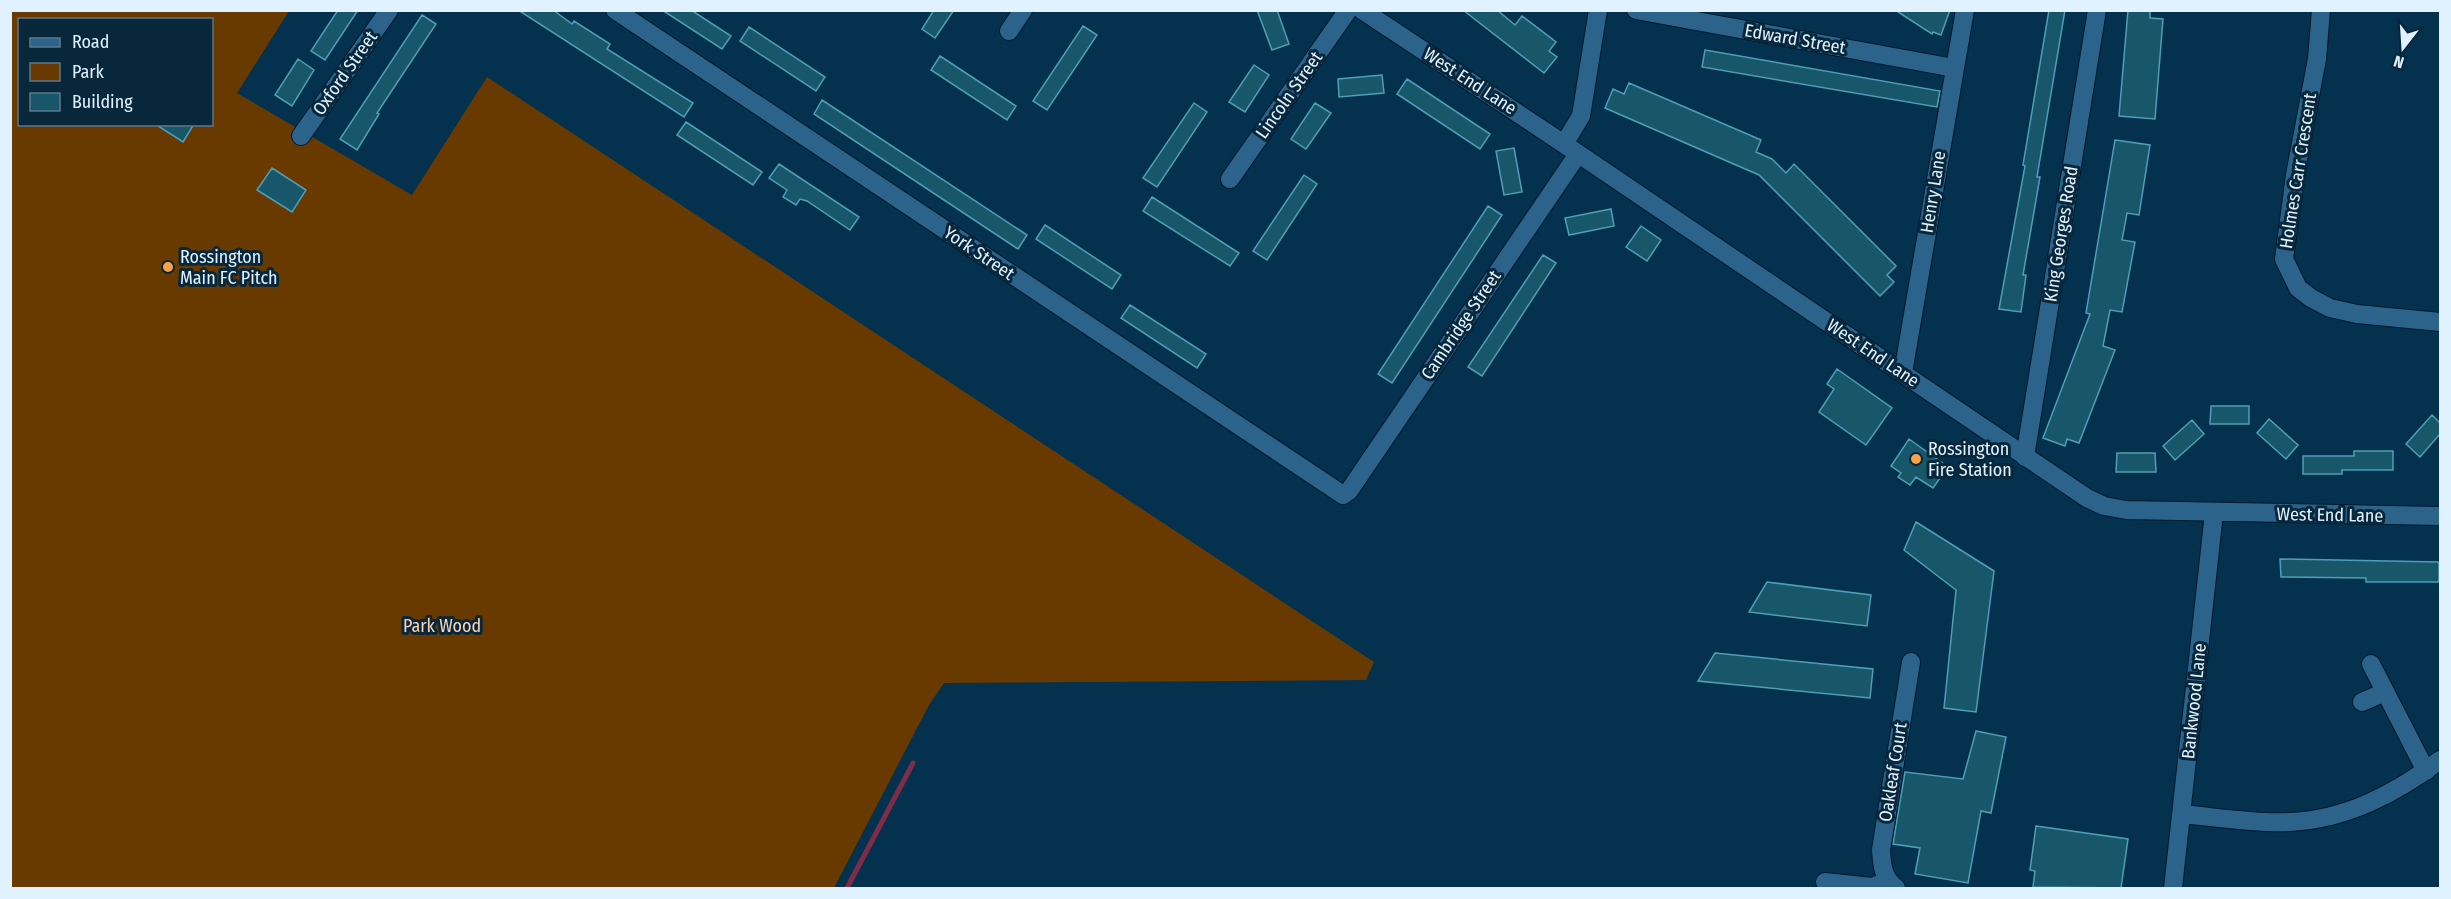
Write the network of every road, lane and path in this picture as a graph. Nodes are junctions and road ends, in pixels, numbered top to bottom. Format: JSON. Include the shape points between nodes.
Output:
{"nodes":[{"id":1,"x":389,"y":10,"type":"edge"},
{"id":2,"x":615,"y":10,"type":"edge"},
{"id":3,"x":1023,"y":10,"type":"edge"},
{"id":4,"x":1348,"y":10,"type":"edge"},
{"id":5,"x":1362,"y":10,"type":"edge"},
{"id":6,"x":1598,"y":10,"type":"edge"},
{"id":7,"x":1636,"y":10,"type":"edge"},
{"id":8,"x":1965,"y":10,"type":"edge"},
{"id":9,"x":2097,"y":10,"type":"edge"},
{"id":10,"x":2320,"y":10,"type":"edge"},
{"id":11,"x":1009,"y":31,"type":"dead end"},
{"id":12,"x":1954,"y":68,"type":"junction"},
{"id":13,"x":300,"y":136,"type":"dead end"},
{"id":14,"x":1571,"y":149,"type":"junction"},
{"id":15,"x":1230,"y":179,"type":"dead end"},
{"id":16,"x":2440,"y":322,"type":"edge"},
{"id":17,"x":1903,"y":373,"type":"junction"},
{"id":18,"x":2025,"y":457,"type":"junction"},
{"id":19,"x":1343,"y":495,"type":"joint"},
{"id":20,"x":2214,"y":513,"type":"junction"},
{"id":21,"x":2440,"y":516,"type":"edge"},
{"id":22,"x":1911,"y":662,"type":"dead end"},
{"id":23,"x":2371,"y":664,"type":"dead end"},
{"id":24,"x":2385,"y":692,"type":"junction"},
{"id":25,"x":2362,"y":702,"type":"dead end"},
{"id":26,"x":2440,"y":760,"type":"edge"},
{"id":27,"x":2426,"y":771,"type":"junction"},
{"id":28,"x":2182,"y":814,"type":"junction"},
{"id":29,"x":1825,"y":882,"type":"dead end"},
{"id":30,"x":1892,"y":885,"type":"edge"},
{"id":31,"x":2173,"y":888,"type":"edge"}],
"edges":[{"from":1,"to":13,"type":"street","name":"Oxford Street"},
{"from":2,"to":19,"type":"street","name":"York Street"},
{"from":3,"to":11,"type":"street"},
{"from":4,"to":15,"type":"street","name":"Lincoln Street"},
{"from":5,"to":14,"type":"street","name":"West End Lane"},
{"from":6,"to":14,"type":"street","name":"Cambridge Street","via":[[1581,116]]},
{"from":7,"to":12,"type":"street","name":"Edward Street"},
{"from":8,"to":12,"type":"street","name":"Henry Lane"},
{"from":9,"to":18,"type":"street","name":"King Georges Road"},
{"from":10,"to":16,"type":"street","name":"Holmes Carr Crescent","via":[[2317,59],[2284,259],[2298,288],[2330,308]]},
{"from":12,"to":17,"type":"street","name":"Henry Lane"},
{"from":14,"to":17,"type":"street","name":"West End Lane"},
{"from":14,"to":19,"type":"street","name":"Cambridge Street"},
{"from":17,"to":18,"type":"street","name":"West End Lane"},
{"from":18,"to":20,"type":"street","name":"West End Lane","via":[[2104,506]]},
{"from":20,"to":21,"type":"street","name":"West End Lane"},
{"from":20,"to":28,"type":"street","name":"Bankwood Lane"},
{"from":22,"to":30,"type":"street","name":"Oakleaf Court","via":[[1881,850],[1882,867]]},
{"from":23,"to":24,"type":"street"},
{"from":24,"to":25,"type":"street"},
{"from":24,"to":27,"type":"street"},
{"from":26,"to":27,"type":"street"},
{"from":27,"to":28,"type":"street","via":[[2371,804],[2335,815],[2289,822]]},
{"from":28,"to":31,"type":"street","name":"Bankwood Lane"},
{"from":29,"to":30,"type":"street","name":"Oakleaf Court"}]}
